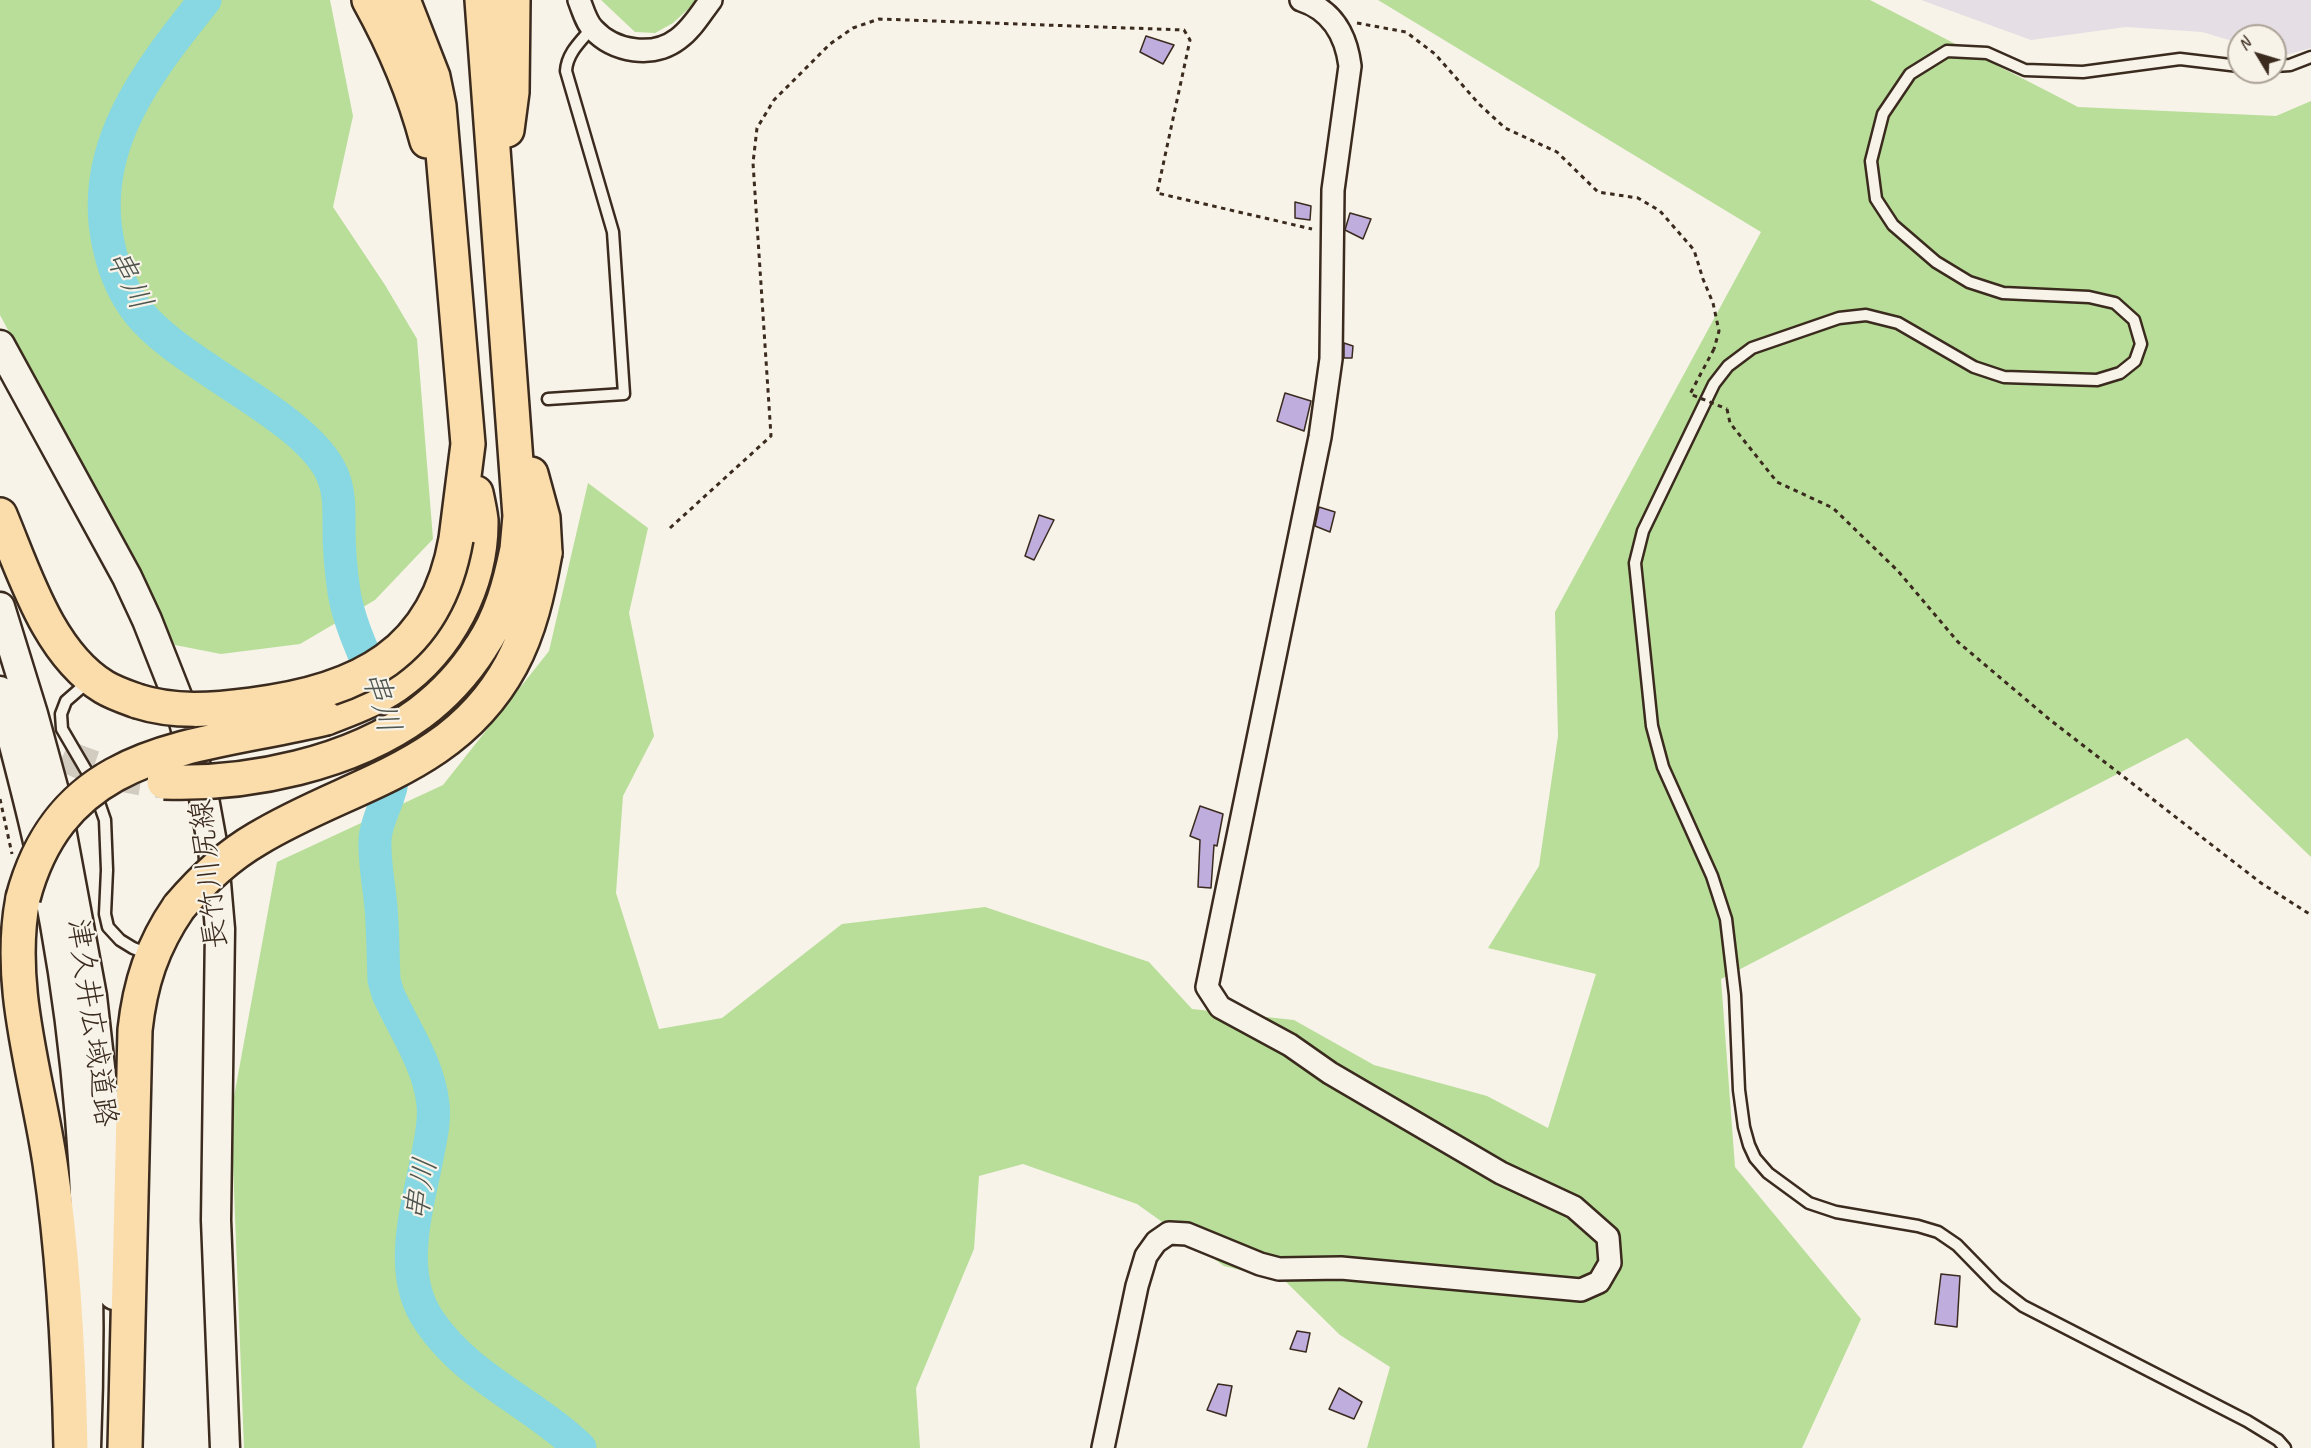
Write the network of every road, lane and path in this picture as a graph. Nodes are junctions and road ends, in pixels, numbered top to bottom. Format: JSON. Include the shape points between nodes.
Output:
{"nodes":[{"id":1,"x":369,"y":0,"type":"edge"},
{"id":2,"x":404,"y":0,"type":"edge"},
{"id":3,"x":482,"y":0,"type":"edge"},
{"id":4,"x":513,"y":0,"type":"edge"},
{"id":5,"x":579,"y":0,"type":"edge"},
{"id":6,"x":711,"y":0,"type":"edge"},
{"id":7,"x":1301,"y":0,"type":"edge"},
{"id":8,"x":1332,"y":18,"type":"junction"},
{"id":9,"x":592,"y":28,"type":"junction"},
{"id":10,"x":2311,"y":57,"type":"edge"},
{"id":11,"x":2227,"y":65,"type":"edge"},
{"id":12,"x":2287,"y":65,"type":"edge"},
{"id":13,"x":497,"y":214,"type":"junction"},
{"id":14,"x":451,"y":233,"type":"junction"},
{"id":15,"x":1332,"y":233,"type":"junction"},
{"id":16,"x":0,"y":345,"type":"edge"},
{"id":17,"x":548,"y":399,"type":"dead end"},
{"id":18,"x":0,"y":515,"type":"edge"},
{"id":19,"x":670,"y":528,"type":"dead end"},
{"id":20,"x":467,"y":541,"type":"junction"},
{"id":21,"x":531,"y":551,"type":"junction"},
{"id":22,"x":0,"y":607,"type":"edge"},
{"id":23,"x":92,"y":678,"type":"junction"},
{"id":24,"x":0,"y":691,"type":"edge"},
{"id":25,"x":164,"y":782,"type":"tunnel mouth"},
{"id":26,"x":0,"y":799,"type":"edge"},
{"id":27,"x":9,"y":862,"type":"dead end"},
{"id":28,"x":2311,"y":915,"type":"edge"},
{"id":29,"x":151,"y":955,"type":"junction"},
{"id":30,"x":71,"y":1448,"type":"edge"},
{"id":31,"x":86,"y":1448,"type":"edge"},
{"id":32,"x":110,"y":1448,"type":"edge"},
{"id":33,"x":125,"y":1448,"type":"edge"},
{"id":34,"x":225,"y":1448,"type":"edge"},
{"id":35,"x":1103,"y":1448,"type":"edge"},
{"id":36,"x":2284,"y":1448,"type":"edge"}],
"edges":[{"from":1,"to":14,"type":"highway","via":[[385,29],[419,114]]},
{"from":2,"to":14,"type":"highway","via":[[433,77],[439,106]]},
{"from":3,"to":13,"type":"highway"},
{"from":4,"to":13,"type":"highway","via":[[512,92]]},
{"from":5,"to":9,"type":"street"},
{"from":6,"to":9,"type":"street","via":[[678,40],[653,50],[619,47]]},
{"from":7,"to":8,"type":"street"},
{"from":8,"to":15,"type":"street","via":[[1342,34],[1350,66],[1333,190]]},
{"from":8,"to":28,"type":"path","bridge":true,"via":[[1406,32],[1435,54],[1505,128],[1557,152],[1598,192],[1638,198],[1659,211],[1694,250],[1719,331],[1690,394],[1727,409],[1730,423],[1777,482],[1833,508],[1898,571],[1967,649],[2049,719],[2261,883]]},
{"from":9,"to":17,"type":"lane","via":[[573,51],[566,71],[613,232],[624,394]]},
{"from":10,"to":12,"type":"lane"},
{"from":11,"to":36,"type":"lane","via":[[2180,59],[2083,72],[2025,70],[1987,53],[1947,51],[1910,74],[1883,114],[1871,161],[1876,199],[1893,225],[1936,262],[1969,282],[2004,293],[2088,297],[2115,303],[2134,320],[2141,344],[2135,361],[2120,374],[2097,380],[2004,377],[1974,368],[1898,323],[1866,315],[1839,318],[1752,348],[1728,366],[1714,384],[1643,531],[1635,563],[1652,726],[1663,767],[1712,876],[1726,919],[1741,1108],[1755,1158],[1768,1173],[1809,1203],[1938,1232],[2023,1306],[2247,1421]]},
{"from":13,"to":21,"type":"highway","via":[[513,409],[543,518]]},
{"from":14,"to":20,"type":"highway","via":[[468,444]]},
{"from":15,"to":19,"type":"path","via":[[1156,193],[1191,40],[1184,30],[879,19],[853,28],[830,44],[774,100],[758,128],[753,163],[771,436]]},
{"from":15,"to":35,"type":"street","via":[[1331,359],[1320,437],[1207,987],[1220,1007],[1290,1045],[1330,1073],[1501,1173],[1574,1207],[1608,1237],[1610,1263],[1599,1282],[1581,1290],[1341,1268],[1279,1269],[1187,1234],[1169,1233],[1146,1256]]},
{"from":16,"to":34,"type":"main road","name":"長竹川尻線","via":[[147,620],[177,696],[203,793],[213,848],[219,929],[216,1220]]},
{"from":18,"to":23,"type":"highway","via":[[54,635]]},
{"from":20,"to":23,"type":"highway","bridge":true,"via":[[433,611],[419,630],[394,656],[356,679],[298,697],[231,707],[182,709],[137,701]]},
{"from":20,"to":30,"type":"highway","bridge":true,"via":[[469,588],[456,620],[433,651],[406,677],[370,700],[326,718],[179,748],[118,771],[72,808],[48,836],[30,872],[18,922],[18,974],[58,1225]]},
{"from":21,"to":25,"type":"highway","bridge":true,"via":[[482,646],[454,682],[411,719],[345,752],[297,767],[232,779]]},
{"from":21,"to":29,"type":"highway","bridge":true,"via":[[534,607],[521,643],[498,686],[469,721],[405,767],[256,839],[214,868],[179,907]]},
{"from":22,"to":32,"type":"main road","name":"津久井広域道路","via":[[54,791],[92,996],[106,1119],[114,1281]]},
{"from":23,"to":29,"type":"lane","via":[[66,701],[61,714],[62,729],[90,777],[105,820],[108,927],[120,940]]},
{"from":24,"to":31,"type":"main road","name":"津久井広域道路","via":[[48,883],[74,1049],[88,1256]]},
{"from":26,"to":27,"type":"path","via":[[13,853]]},
{"from":29,"to":33,"type":"highway","via":[[139,996],[135,1030]]}]}
